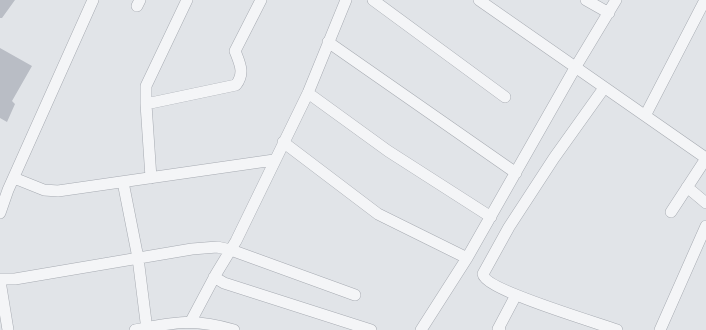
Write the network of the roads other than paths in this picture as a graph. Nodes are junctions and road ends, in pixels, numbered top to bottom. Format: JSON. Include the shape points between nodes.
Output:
{"nodes":[{"id":1,"x":93,"y":0,"type":"edge"},
{"id":2,"x":187,"y":0,"type":"edge"},
{"id":3,"x":261,"y":0,"type":"edge"},
{"id":4,"x":346,"y":0,"type":"edge"},
{"id":5,"x":373,"y":0,"type":"edge"},
{"id":6,"x":479,"y":0,"type":"edge"},
{"id":7,"x":586,"y":0,"type":"edge"},
{"id":8,"x":616,"y":0,"type":"edge"},
{"id":9,"x":705,"y":0,"type":"edge"},
{"id":10,"x":609,"y":13,"type":"junction"},
{"id":11,"x":328,"y":42,"type":"junction"},
{"id":12,"x":575,"y":68,"type":"junction"},
{"id":13,"x":604,"y":88,"type":"junction"},
{"id":14,"x":308,"y":93,"type":"junction"},
{"id":15,"x":504,"y":97,"type":"dead end"},
{"id":16,"x":146,"y":104,"type":"junction"},
{"id":17,"x":646,"y":114,"type":"junction"},
{"id":18,"x":283,"y":142,"type":"junction"},
{"id":19,"x":274,"y":160,"type":"junction"},
{"id":20,"x":516,"y":173,"type":"junction"},
{"id":21,"x":14,"y":178,"type":"junction"},
{"id":22,"x":152,"y":178,"type":"junction"},
{"id":23,"x":123,"y":182,"type":"junction"},
{"id":24,"x":687,"y":187,"type":"junction"},
{"id":25,"x":4,"y":188,"type":"edge"},
{"id":26,"x":706,"y":203,"type":"edge"},
{"id":27,"x":671,"y":212,"type":"dead end"},
{"id":28,"x":0,"y":213,"type":"edge"},
{"id":29,"x":491,"y":217,"type":"junction"},
{"id":30,"x":706,"y":226,"type":"edge"},
{"id":31,"x":231,"y":250,"type":"junction"},
{"id":32,"x":138,"y":258,"type":"junction"},
{"id":33,"x":467,"y":258,"type":"junction"},
{"id":34,"x":214,"y":277,"type":"junction"},
{"id":35,"x":0,"y":286,"type":"edge"},
{"id":36,"x":355,"y":295,"type":"dead end"},
{"id":37,"x":516,"y":295,"type":"junction"},
{"id":38,"x":191,"y":321,"type":"junction"},
{"id":39,"x":147,"y":329,"type":"edge"},
{"id":40,"x":8,"y":330,"type":"edge"},
{"id":41,"x":135,"y":330,"type":"edge"},
{"id":42,"x":234,"y":330,"type":"edge"},
{"id":43,"x":371,"y":330,"type":"edge"},
{"id":44,"x":421,"y":330,"type":"edge"},
{"id":45,"x":500,"y":330,"type":"edge"},
{"id":46,"x":617,"y":330,"type":"edge"},
{"id":47,"x":660,"y":330,"type":"edge"}],
"edges":[{"from":1,"to":21,"type":"street"},
{"from":2,"to":16,"type":"street","via":[[148,81]]},
{"from":3,"to":16,"type":"street","via":[[235,51],[242,70],[236,85]]},
{"from":4,"to":11,"type":"street"},
{"from":5,"to":15,"type":"street"},
{"from":6,"to":12,"type":"street"},
{"from":7,"to":10,"type":"street"},
{"from":8,"to":10,"type":"street"},
{"from":9,"to":17,"type":"street"},
{"from":10,"to":12,"type":"street"},
{"from":11,"to":14,"type":"street"},
{"from":11,"to":20,"type":"street"},
{"from":12,"to":13,"type":"street"},
{"from":12,"to":20,"type":"street"},
{"from":13,"to":17,"type":"street"},
{"from":13,"to":37,"type":"street","via":[[554,158],[484,270],[485,279]]},
{"from":14,"to":18,"type":"street"},
{"from":14,"to":29,"type":"street","via":[[388,151]]},
{"from":16,"to":22,"type":"street"},
{"from":17,"to":24,"type":"street","via":[[703,156],[705,160]]},
{"from":18,"to":19,"type":"street"},
{"from":18,"to":33,"type":"street","via":[[378,214]]},
{"from":19,"to":22,"type":"street"},
{"from":19,"to":31,"type":"street"},
{"from":20,"to":29,"type":"street"},
{"from":21,"to":23,"type":"street","via":[[51,191]]},
{"from":21,"to":25,"type":"street"},
{"from":22,"to":23,"type":"street"},
{"from":23,"to":32,"type":"street"},
{"from":24,"to":26,"type":"street"},
{"from":24,"to":27,"type":"street"},
{"from":25,"to":28,"type":"street"},
{"from":29,"to":33,"type":"street"},
{"from":30,"to":47,"type":"street"},
{"from":31,"to":32,"type":"street","via":[[212,246]]},
{"from":31,"to":34,"type":"street"},
{"from":31,"to":36,"type":"street"},
{"from":32,"to":35,"type":"street","via":[[15,279]]},
{"from":32,"to":39,"type":"street"},
{"from":33,"to":44,"type":"street"},
{"from":34,"to":38,"type":"street"},
{"from":34,"to":43,"type":"street","via":[[224,283]]},
{"from":35,"to":40,"type":"street"},
{"from":37,"to":45,"type":"street","via":[[498,329]]},
{"from":37,"to":46,"type":"street"},
{"from":38,"to":39,"type":"street","via":[[173,322]]},
{"from":38,"to":42,"type":"street"},
{"from":39,"to":41,"type":"street"}]}
